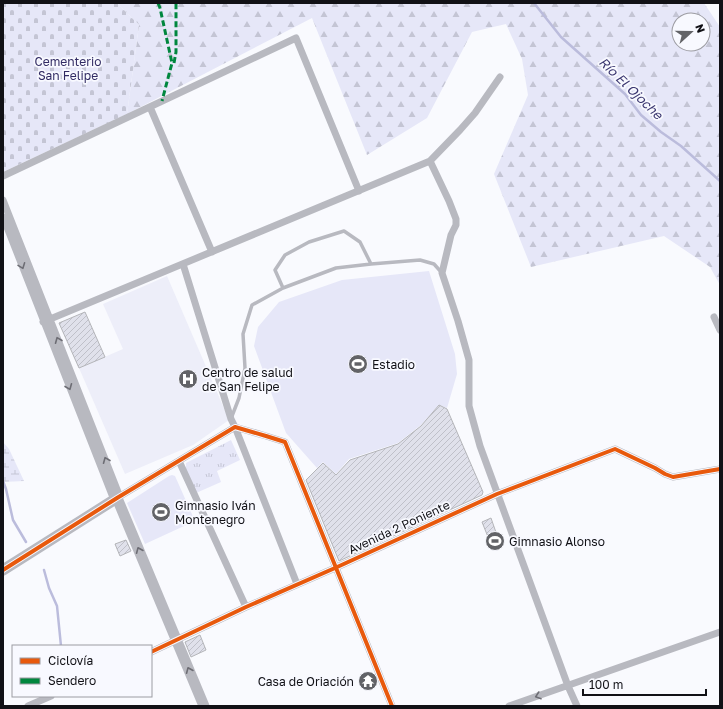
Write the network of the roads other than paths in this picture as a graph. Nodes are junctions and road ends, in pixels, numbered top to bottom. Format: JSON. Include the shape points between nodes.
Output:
{"nodes":[{"id":1,"x":500,"y":77,"type":"dead end"},
{"id":2,"x":150,"y":106,"type":"junction"},
{"id":3,"x":430,"y":162,"type":"junction"},
{"id":4,"x":3,"y":176,"type":"edge"},
{"id":5,"x":358,"y":191,"type":"junction"},
{"id":6,"x":3,"y":200,"type":"edge"},
{"id":7,"x":3,"y":217,"type":"edge"},
{"id":8,"x":212,"y":252,"type":"junction"},
{"id":9,"x":183,"y":264,"type":"junction"},
{"id":10,"x":371,"y":264,"type":"junction"},
{"id":11,"x":442,"y":273,"type":"junction"},
{"id":12,"x":283,"y":288,"type":"junction"},
{"id":13,"x":714,"y":317,"type":"dead end"},
{"id":14,"x":47,"y":320,"type":"junction"},
{"id":15,"x":720,"y":330,"type":"edge"},
{"id":16,"x":231,"y":419,"type":"junction"},
{"id":17,"x":235,"y":427,"type":"junction"},
{"id":18,"x":179,"y":461,"type":"junction"},
{"id":19,"x":720,"y":468,"type":"edge"},
{"id":20,"x":497,"y":494,"type":"junction"},
{"id":21,"x":117,"y":498,"type":"junction"},
{"id":22,"x":335,"y":568,"type":"junction"},
{"id":23,"x":3,"y":570,"type":"edge"},
{"id":24,"x":297,"y":584,"type":"junction"},
{"id":25,"x":246,"y":607,"type":"junction"},
{"id":26,"x":720,"y":632,"type":"edge"},
{"id":27,"x":177,"y":640,"type":"junction"},
{"id":28,"x":152,"y":652,"type":"edge"},
{"id":29,"x":568,"y":686,"type":"junction"},
{"id":30,"x":49,"y":697,"type":"edge"},
{"id":31,"x":28,"y":706,"type":"edge"},
{"id":32,"x":204,"y":706,"type":"edge"},
{"id":33,"x":392,"y":706,"type":"edge"},
{"id":34,"x":509,"y":706,"type":"edge"},
{"id":35,"x":577,"y":706,"type":"edge"}],
"edges":[{"from":1,"to":3,"type":"street","via":[[475,113]]},
{"from":2,"to":4,"type":"street"},
{"from":2,"to":5,"type":"street","via":[[296,38]]},
{"from":2,"to":8,"type":"street"},
{"from":3,"to":5,"type":"street"},
{"from":3,"to":11,"type":"street","via":[[456,219]]},
{"from":5,"to":8,"type":"street"},
{"from":6,"to":14,"type":"street"},
{"from":7,"to":14,"type":"street","one_way":true},
{"from":8,"to":9,"type":"street"},
{"from":9,"to":14,"type":"street"},
{"from":9,"to":16,"type":"street"},
{"from":10,"to":11,"type":"lane","via":[[420,260],[434,264]]},
{"from":10,"to":12,"type":"lane","via":[[336,268]]},
{"from":10,"to":12,"type":"lane","via":[[360,242],[344,232],[309,242],[285,255],[275,270]]},
{"from":11,"to":20,"type":"street","via":[[469,360],[469,406]]},
{"from":12,"to":16,"type":"lane","via":[[252,305],[243,334],[245,368],[239,398]]},
{"from":13,"to":15,"type":"street"},
{"from":14,"to":21,"type":"street"},
{"from":16,"to":17,"type":"street"},
{"from":17,"to":18,"type":"street"},
{"from":17,"to":22,"type":"street","via":[[285,442]]},
{"from":17,"to":24,"type":"street"},
{"from":18,"to":21,"type":"street"},
{"from":18,"to":25,"type":"street"},
{"from":19,"to":20,"type":"street","name":"Avenida 2 Poniente","via":[[673,477],[615,449]]},
{"from":20,"to":22,"type":"street","name":"Avenida 2 Poniente"},
{"from":20,"to":29,"type":"street"},
{"from":21,"to":23,"type":"street"},
{"from":27,"to":21,"type":"street","one_way":true},
{"from":22,"to":24,"type":"street","name":"Avenida 2 Poniente"},
{"from":22,"to":33,"type":"street"},
{"from":24,"to":25,"type":"street","name":"Avenida 2 Poniente"},
{"from":25,"to":27,"type":"street","name":"Avenida 2 Poniente"},
{"from":26,"to":29,"type":"street"},
{"from":27,"to":28,"type":"street","name":"Avenida 2 Poniente"},
{"from":32,"to":27,"type":"street","one_way":true},
{"from":29,"to":34,"type":"street","one_way":true},
{"from":29,"to":35,"type":"street"},
{"from":30,"to":31,"type":"street"}]}
